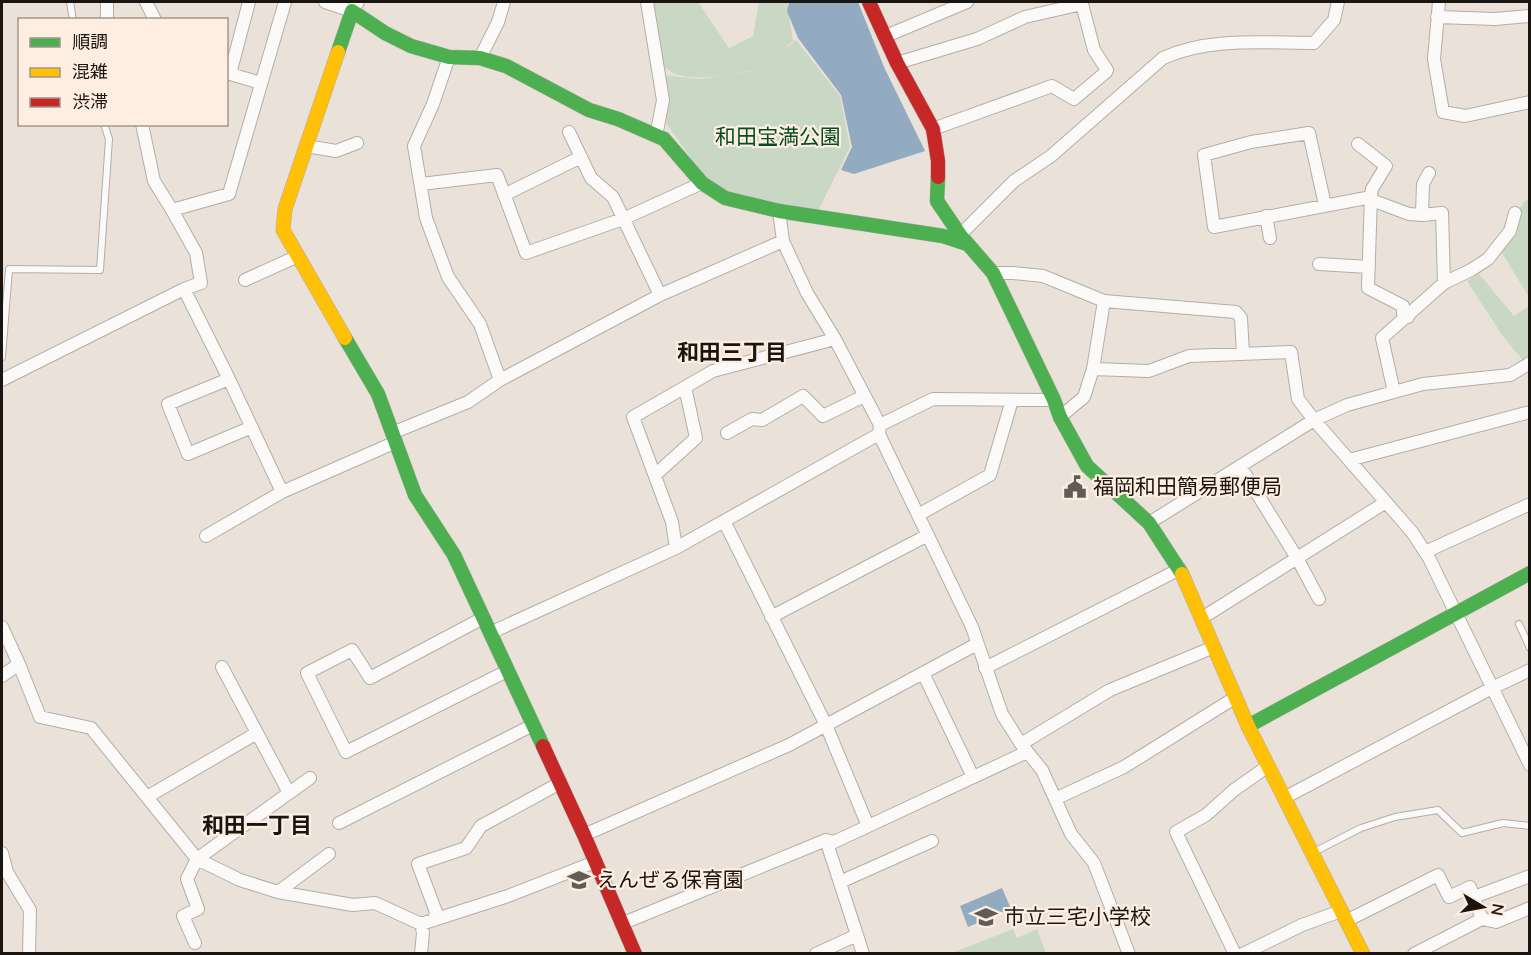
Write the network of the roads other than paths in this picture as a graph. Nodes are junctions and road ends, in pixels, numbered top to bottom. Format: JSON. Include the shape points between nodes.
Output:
{"nodes":[{"id":1,"x":70,"y":2,"type":"edge"},
{"id":2,"x":107,"y":2,"type":"edge"},
{"id":3,"x":147,"y":2,"type":"edge"},
{"id":4,"x":249,"y":2,"type":"edge"},
{"id":5,"x":285,"y":2,"type":"edge"},
{"id":6,"x":325,"y":2,"type":"edge"},
{"id":7,"x":504,"y":2,"type":"edge"},
{"id":8,"x":647,"y":2,"type":"edge"},
{"id":9,"x":869,"y":2,"type":"edge"},
{"id":10,"x":967,"y":2,"type":"edge"},
{"id":11,"x":1338,"y":2,"type":"edge"},
{"id":12,"x":1439,"y":2,"type":"edge"},
{"id":13,"x":355,"y":6,"type":"edge"},
{"id":14,"x":1530,"y":16,"type":"edge"},
{"id":15,"x":1437,"y":17,"type":"junction"},
{"id":16,"x":73,"y":18,"type":"edge"},
{"id":17,"x":107,"y":18,"type":"edge"},
{"id":18,"x":154,"y":18,"type":"edge"},
{"id":19,"x":886,"y":36,"type":"junction"},
{"id":20,"x":449,"y":57,"type":"junction"},
{"id":21,"x":480,"y":58,"type":"junction"},
{"id":22,"x":897,"y":63,"type":"junction"},
{"id":23,"x":261,"y":83,"type":"junction"},
{"id":24,"x":1530,"y":102,"type":"edge"},
{"id":25,"x":105,"y":126,"type":"edge"},
{"id":26,"x":142,"y":126,"type":"edge"},
{"id":27,"x":933,"y":129,"type":"junction"},
{"id":28,"x":569,"y":132,"type":"dead end"},
{"id":29,"x":656,"y":136,"type":"junction"},
{"id":30,"x":357,"y":143,"type":"dead end"},
{"id":31,"x":1358,"y":144,"type":"dead end"},
{"id":32,"x":306,"y":146,"type":"junction"},
{"id":33,"x":581,"y":157,"type":"junction"},
{"id":34,"x":1429,"y":173,"type":"dead end"},
{"id":35,"x":702,"y":183,"type":"junction"},
{"id":36,"x":421,"y":184,"type":"junction"},
{"id":37,"x":504,"y":195,"type":"junction"},
{"id":38,"x":1371,"y":199,"type":"junction"},
{"id":39,"x":1325,"y":205,"type":"junction"},
{"id":40,"x":172,"y":210,"type":"junction"},
{"id":41,"x":779,"y":211,"type":"junction"},
{"id":42,"x":1515,"y":213,"type":"dead end"},
{"id":43,"x":1422,"y":215,"type":"junction"},
{"id":44,"x":1266,"y":216,"type":"junction"},
{"id":45,"x":622,"y":219,"type":"junction"},
{"id":46,"x":1270,"y":238,"type":"dead end"},
{"id":47,"x":964,"y":239,"type":"junction"},
{"id":48,"x":783,"y":241,"type":"junction"},
{"id":49,"x":298,"y":256,"type":"junction"},
{"id":50,"x":1319,"y":264,"type":"dead end"},
{"id":51,"x":1369,"y":267,"type":"junction"},
{"id":52,"x":993,"y":273,"type":"junction"},
{"id":53,"x":245,"y":280,"type":"dead end"},
{"id":54,"x":1444,"y":283,"type":"junction"},
{"id":55,"x":184,"y":289,"type":"junction"},
{"id":56,"x":660,"y":295,"type":"junction"},
{"id":57,"x":1104,"y":301,"type":"junction"},
{"id":58,"x":1408,"y":317,"type":"junction"},
{"id":59,"x":835,"y":339,"type":"junction"},
{"id":60,"x":1243,"y":354,"type":"junction"},
{"id":61,"x":2,"y":357,"type":"edge"},
{"id":62,"x":1530,"y":363,"type":"edge"},
{"id":63,"x":1093,"y":369,"type":"junction"},
{"id":64,"x":230,"y":379,"type":"junction"},
{"id":65,"x":2,"y":380,"type":"edge"},
{"id":66,"x":500,"y":380,"type":"junction"},
{"id":67,"x":685,"y":387,"type":"junction"},
{"id":68,"x":1394,"y":392,"type":"junction"},
{"id":69,"x":864,"y":396,"type":"junction"},
{"id":70,"x":1012,"y":400,"type":"junction"},
{"id":71,"x":1054,"y":400,"type":"junction"},
{"id":72,"x":1530,"y":412,"type":"edge"},
{"id":73,"x":1060,"y":417,"type":"junction"},
{"id":74,"x":1314,"y":420,"type":"junction"},
{"id":75,"x":252,"y":427,"type":"junction"},
{"id":76,"x":879,"y":429,"type":"junction"},
{"id":77,"x":727,"y":433,"type":"dead end"},
{"id":78,"x":394,"y":437,"type":"junction"},
{"id":79,"x":1349,"y":460,"type":"junction"},
{"id":80,"x":1240,"y":466,"type":"junction"},
{"id":81,"x":655,"y":475,"type":"junction"},
{"id":82,"x":282,"y":492,"type":"junction"},
{"id":83,"x":1386,"y":502,"type":"junction"},
{"id":84,"x":1530,"y":504,"type":"edge"},
{"id":85,"x":918,"y":515,"type":"junction"},
{"id":86,"x":724,"y":521,"type":"junction"},
{"id":87,"x":1149,"y":523,"type":"junction"},
{"id":88,"x":928,"y":535,"type":"junction"},
{"id":89,"x":206,"y":536,"type":"dead end"},
{"id":90,"x":676,"y":548,"type":"junction"},
{"id":91,"x":1425,"y":552,"type":"junction"},
{"id":92,"x":1297,"y":558,"type":"junction"},
{"id":93,"x":1180,"y":569,"type":"junction"},
{"id":94,"x":1530,"y":573,"type":"edge"},
{"id":95,"x":1319,"y":599,"type":"dead end"},
{"id":96,"x":1455,"y":614,"type":"junction"},
{"id":97,"x":771,"y":617,"type":"junction"},
{"id":98,"x":483,"y":618,"type":"junction"},
{"id":99,"x":1202,"y":618,"type":"junction"},
{"id":100,"x":1519,"y":624,"type":"dead end"},
{"id":101,"x":2,"y":627,"type":"edge"},
{"id":102,"x":490,"y":633,"type":"junction"},
{"id":103,"x":977,"y":644,"type":"junction"},
{"id":104,"x":1214,"y":647,"type":"junction"},
{"id":105,"x":1530,"y":648,"type":"edge"},
{"id":106,"x":19,"y":664,"type":"junction"},
{"id":107,"x":222,"y":667,"type":"dead end"},
{"id":108,"x":985,"y":668,"type":"junction"},
{"id":109,"x":1530,"y":670,"type":"edge"},
{"id":110,"x":507,"y":671,"type":"junction"},
{"id":111,"x":923,"y":673,"type":"junction"},
{"id":112,"x":2,"y":676,"type":"edge"},
{"id":113,"x":1492,"y":688,"type":"junction"},
{"id":114,"x":1236,"y":697,"type":"junction"},
{"id":115,"x":533,"y":724,"type":"junction"},
{"id":116,"x":826,"y":725,"type":"junction"},
{"id":117,"x":1248,"y":726,"type":"junction"},
{"id":118,"x":257,"y":733,"type":"junction"},
{"id":119,"x":1024,"y":748,"type":"junction"},
{"id":120,"x":1530,"y":765,"type":"edge"},
{"id":121,"x":1268,"y":766,"type":"junction"},
{"id":122,"x":973,"y":777,"type":"junction"},
{"id":123,"x":310,"y":778,"type":"dead end"},
{"id":124,"x":560,"y":783,"type":"junction"},
{"id":125,"x":289,"y":793,"type":"junction"},
{"id":126,"x":147,"y":797,"type":"junction"},
{"id":127,"x":1284,"y":798,"type":"junction"},
{"id":128,"x":1055,"y":799,"type":"junction"},
{"id":129,"x":339,"y":822,"type":"dead end"},
{"id":130,"x":868,"y":826,"type":"junction"},
{"id":131,"x":1530,"y":826,"type":"edge"},
{"id":132,"x":584,"y":836,"type":"junction"},
{"id":133,"x":826,"y":840,"type":"junction"},
{"id":134,"x":932,"y":841,"type":"dead end"},
{"id":135,"x":2,"y":853,"type":"edge"},
{"id":136,"x":1312,"y":853,"type":"junction"},
{"id":137,"x":329,"y":854,"type":"dead end"},
{"id":138,"x":197,"y":859,"type":"junction"},
{"id":139,"x":595,"y":862,"type":"junction"},
{"id":140,"x":1530,"y":876,"type":"edge"},
{"id":141,"x":840,"y":882,"type":"junction"},
{"id":142,"x":278,"y":892,"type":"junction"},
{"id":143,"x":1474,"y":897,"type":"junction"},
{"id":144,"x":1530,"y":908,"type":"edge"},
{"id":145,"x":1344,"y":916,"type":"junction"},
{"id":146,"x":1482,"y":919,"type":"junction"},
{"id":147,"x":434,"y":920,"type":"junction"},
{"id":148,"x":421,"y":924,"type":"junction"},
{"id":149,"x":621,"y":924,"type":"junction"},
{"id":150,"x":857,"y":935,"type":"junction"},
{"id":151,"x":195,"y":943,"type":"dead end"},
{"id":152,"x":29,"y":954,"type":"edge"},
{"id":153,"x":421,"y":954,"type":"edge"},
{"id":154,"x":634,"y":954,"type":"edge"},
{"id":155,"x":816,"y":954,"type":"edge"},
{"id":156,"x":863,"y":954,"type":"edge"},
{"id":157,"x":1129,"y":954,"type":"edge"},
{"id":158,"x":1235,"y":954,"type":"edge"},
{"id":159,"x":1243,"y":954,"type":"edge"},
{"id":160,"x":1363,"y":954,"type":"edge"},
{"id":161,"x":1414,"y":954,"type":"edge"}],
"edges":[{"from":1,"to":16,"type":"lane"},
{"from":2,"to":17,"type":"street"},
{"from":3,"to":18,"type":"street"},
{"from":4,"to":23,"type":"street","via":[[230,74]]},
{"from":5,"to":23,"type":"street"},
{"from":6,"to":13,"type":"street"},
{"from":7,"to":21,"type":"street"},
{"from":8,"to":29,"type":"street","via":[[663,100]]},
{"from":9,"to":19,"type":"street"},
{"from":10,"to":19,"type":"street"},
{"from":11,"to":47,"type":"street","via":[[1334,20],[1314,43],[1197,46],[1163,58],[1051,156],[1014,181]]},
{"from":12,"to":15,"type":"street"},
{"from":13,"to":20,"type":"street","via":[[385,33],[411,46]]},
{"from":13,"to":32,"type":"street"},
{"from":14,"to":15,"type":"street"},
{"from":15,"to":24,"type":"street","via":[[1434,59],[1443,112],[1465,116]]},
{"from":19,"to":22,"type":"street"},
{"from":20,"to":21,"type":"street"},
{"from":20,"to":36,"type":"street","via":[[414,146]]},
{"from":21,"to":29,"type":"street","via":[[506,66],[589,110]]},
{"from":22,"to":27,"type":"street"},
{"from":22,"to":27,"type":"street","via":[[977,39],[1024,17],[1082,4],[1094,50],[1106,72],[1074,99],[1052,86]]},
{"from":23,"to":40,"type":"street","via":[[229,194]]},
{"from":25,"to":61,"type":"lane","via":[[109,139],[100,270],[9,269]]},
{"from":26,"to":40,"type":"street","via":[[154,181]]},
{"from":27,"to":47,"type":"street","via":[[938,201]]},
{"from":28,"to":33,"type":"street"},
{"from":29,"to":35,"type":"street"},
{"from":30,"to":32,"type":"street","via":[[336,151]]},
{"from":31,"to":38,"type":"street","via":[[1386,166],[1372,189]]},
{"from":32,"to":49,"type":"street","via":[[285,209],[283,230]]},
{"from":33,"to":37,"type":"street"},
{"from":33,"to":45,"type":"street","via":[[591,178],[613,197]]},
{"from":34,"to":43,"type":"street","via":[[1424,184]]},
{"from":35,"to":41,"type":"street","via":[[725,198]]},
{"from":35,"to":45,"type":"street"},
{"from":36,"to":37,"type":"street","via":[[497,175]]},
{"from":36,"to":66,"type":"street","via":[[426,218],[448,277],[480,324]]},
{"from":37,"to":45,"type":"street","via":[[526,253]]},
{"from":38,"to":39,"type":"street"},
{"from":38,"to":43,"type":"street"},
{"from":38,"to":51,"type":"street"},
{"from":39,"to":44,"type":"street"},
{"from":39,"to":44,"type":"street","via":[[1309,133],[1251,142],[1204,155],[1214,227]]},
{"from":40,"to":55,"type":"street","via":[[196,253],[201,283]]},
{"from":41,"to":47,"type":"street"},
{"from":41,"to":48,"type":"street"},
{"from":42,"to":54,"type":"street","via":[[1510,231],[1488,259]]},
{"from":43,"to":54,"type":"street","via":[[1442,213]]},
{"from":44,"to":46,"type":"street"},
{"from":45,"to":56,"type":"street"},
{"from":47,"to":52,"type":"street"},
{"from":48,"to":56,"type":"street"},
{"from":48,"to":59,"type":"street","via":[[807,293]]},
{"from":49,"to":53,"type":"street"},
{"from":49,"to":78,"type":"street","via":[[378,394]]},
{"from":50,"to":51,"type":"street"},
{"from":51,"to":58,"type":"street","via":[[1368,288],[1403,306],[1403,314]]},
{"from":52,"to":57,"type":"street","via":[[1044,276]]},
{"from":52,"to":71,"type":"street"},
{"from":54,"to":58,"type":"street"},
{"from":55,"to":64,"type":"street"},
{"from":55,"to":65,"type":"street"},
{"from":56,"to":66,"type":"street"},
{"from":57,"to":60,"type":"street","via":[[1236,312],[1241,318]]},
{"from":57,"to":63,"type":"street"},
{"from":58,"to":68,"type":"street","via":[[1382,338]]},
{"from":59,"to":67,"type":"street","via":[[713,371]]},
{"from":59,"to":69,"type":"street"},
{"from":60,"to":63,"type":"street","via":[[1189,356],[1149,371]]},
{"from":60,"to":74,"type":"street","via":[[1290,352],[1298,399]]},
{"from":62,"to":68,"type":"street","via":[[1510,375],[1423,384]]},
{"from":63,"to":73,"type":"street","via":[[1084,397]]},
{"from":64,"to":75,"type":"street"},
{"from":64,"to":75,"type":"street","via":[[168,404],[188,454]]},
{"from":66,"to":78,"type":"street","via":[[468,402]]},
{"from":67,"to":81,"type":"street","via":[[696,438]]},
{"from":67,"to":81,"type":"street","via":[[633,417]]},
{"from":68,"to":74,"type":"street","via":[[1347,405]]},
{"from":69,"to":76,"type":"street"},
{"from":69,"to":77,"type":"street","via":[[823,416],[803,396],[762,420],[752,419]]},
{"from":70,"to":71,"type":"street"},
{"from":70,"to":76,"type":"street","via":[[933,399]]},
{"from":70,"to":85,"type":"street","via":[[990,475]]},
{"from":71,"to":73,"type":"street"},
{"from":72,"to":79,"type":"street"},
{"from":73,"to":87,"type":"street","via":[[1087,466]]},
{"from":74,"to":79,"type":"street"},
{"from":74,"to":80,"type":"street"},
{"from":75,"to":82,"type":"street"},
{"from":76,"to":85,"type":"street"},
{"from":76,"to":86,"type":"street"},
{"from":78,"to":82,"type":"street"},
{"from":78,"to":98,"type":"street","via":[[415,495],[454,555]]},
{"from":79,"to":83,"type":"street"},
{"from":80,"to":87,"type":"street"},
{"from":80,"to":92,"type":"street"},
{"from":81,"to":90,"type":"street","via":[[672,522]]},
{"from":82,"to":89,"type":"street"},
{"from":83,"to":91,"type":"street"},
{"from":83,"to":92,"type":"street"},
{"from":84,"to":91,"type":"street"},
{"from":85,"to":88,"type":"street"},
{"from":86,"to":90,"type":"street"},
{"from":86,"to":97,"type":"street"},
{"from":87,"to":93,"type":"street"},
{"from":88,"to":97,"type":"street"},
{"from":88,"to":103,"type":"street"},
{"from":90,"to":102,"type":"street"},
{"from":91,"to":96,"type":"street"},
{"from":92,"to":95,"type":"street"},
{"from":92,"to":99,"type":"street"},
{"from":93,"to":99,"type":"street"},
{"from":93,"to":108,"type":"street"},
{"from":94,"to":96,"type":"street"},
{"from":96,"to":113,"type":"street"},
{"from":96,"to":117,"type":"street"},
{"from":97,"to":116,"type":"street"},
{"from":98,"to":102,"type":"street"},
{"from":98,"to":110,"type":"street","via":[[370,678],[352,650],[307,673],[346,752]]},
{"from":99,"to":104,"type":"street"},
{"from":100,"to":105,"type":"lane"},
{"from":101,"to":106,"type":"street"},
{"from":102,"to":110,"type":"street"},
{"from":103,"to":108,"type":"street"},
{"from":103,"to":111,"type":"street"},
{"from":104,"to":114,"type":"street"},
{"from":104,"to":119,"type":"street","via":[[1110,690]]},
{"from":106,"to":112,"type":"street"},
{"from":106,"to":126,"type":"street","via":[[40,717],[91,728]]},
{"from":107,"to":118,"type":"street"},
{"from":108,"to":119,"type":"street","via":[[1002,714]]},
{"from":109,"to":113,"type":"street"},
{"from":110,"to":115,"type":"street"},
{"from":111,"to":116,"type":"street"},
{"from":111,"to":122,"type":"street"},
{"from":113,"to":120,"type":"street"},
{"from":113,"to":127,"type":"street"},
{"from":114,"to":117,"type":"street"},
{"from":114,"to":128,"type":"street","via":[[1124,767]]},
{"from":115,"to":124,"type":"street"},
{"from":115,"to":129,"type":"street"},
{"from":116,"to":130,"type":"street"},
{"from":116,"to":132,"type":"street"},
{"from":117,"to":121,"type":"street"},
{"from":118,"to":125,"type":"street"},
{"from":118,"to":126,"type":"street"},
{"from":119,"to":122,"type":"street"},
{"from":119,"to":128,"type":"street","via":[[1042,770]]},
{"from":121,"to":127,"type":"street"},
{"from":121,"to":158,"type":"street","via":[[1176,832]]},
{"from":122,"to":130,"type":"street"},
{"from":123,"to":125,"type":"street"},
{"from":124,"to":132,"type":"street"},
{"from":124,"to":147,"type":"street","via":[[481,826],[466,848],[418,864],[436,912]]},
{"from":125,"to":138,"type":"street"},
{"from":126,"to":138,"type":"street"},
{"from":127,"to":136,"type":"street"},
{"from":128,"to":157,"type":"street","via":[[1071,834],[1094,863]]},
{"from":130,"to":133,"type":"street","via":[[834,842]]},
{"from":131,"to":136,"type":"lane","via":[[1503,824],[1462,833],[1438,810],[1395,816]]},
{"from":132,"to":139,"type":"street"},
{"from":133,"to":141,"type":"street"},
{"from":133,"to":149,"type":"street"},
{"from":134,"to":141,"type":"street"},
{"from":135,"to":152,"type":"street","via":[[7,872],[30,910]]},
{"from":136,"to":145,"type":"street"},
{"from":137,"to":142,"type":"street"},
{"from":138,"to":142,"type":"street","via":[[240,880]]},
{"from":138,"to":151,"type":"street","via":[[188,879],[198,909],[183,916]]},
{"from":139,"to":147,"type":"street"},
{"from":139,"to":149,"type":"street"},
{"from":140,"to":143,"type":"street"},
{"from":141,"to":150,"type":"street"},
{"from":142,"to":148,"type":"street","via":[[352,905],[375,903]]},
{"from":143,"to":145,"type":"street","via":[[1470,887],[1449,897],[1437,875]]},
{"from":143,"to":146,"type":"street"},
{"from":144,"to":146,"type":"street","via":[[1496,922]]},
{"from":145,"to":159,"type":"street","via":[[1302,925]]},
{"from":145,"to":160,"type":"street"},
{"from":146,"to":161,"type":"street"},
{"from":147,"to":148,"type":"street"},
{"from":148,"to":153,"type":"street"},
{"from":149,"to":154,"type":"street"},
{"from":150,"to":155,"type":"street"},
{"from":150,"to":156,"type":"street"}]}
